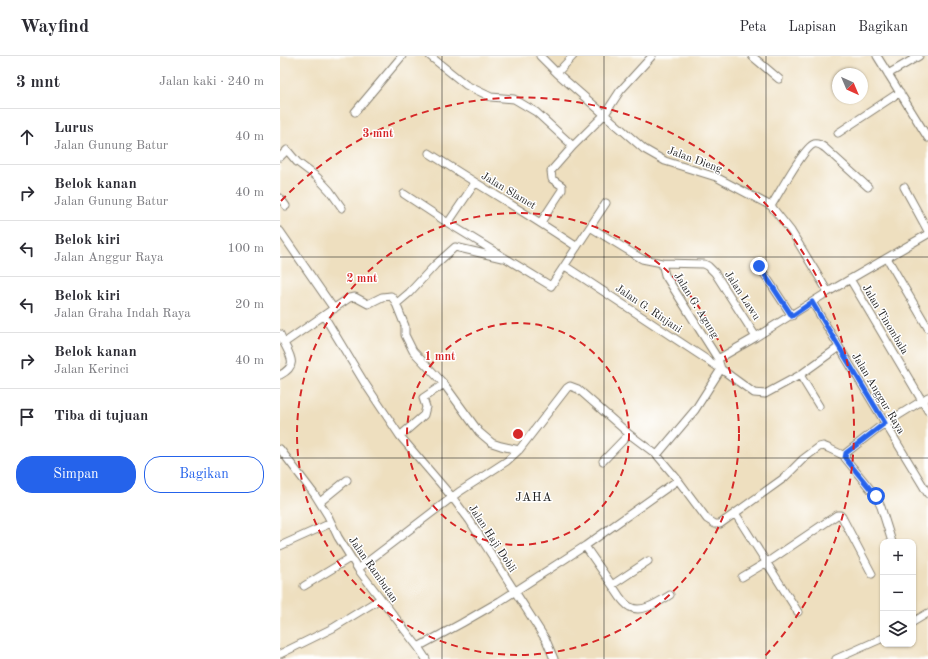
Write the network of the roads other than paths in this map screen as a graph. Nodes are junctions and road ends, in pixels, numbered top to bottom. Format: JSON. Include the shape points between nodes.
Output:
{"nodes":[{"id":1,"x":402,"y":56,"type":"edge"},
{"id":2,"x":430,"y":56,"type":"edge"},
{"id":3,"x":540,"y":56,"type":"edge"},
{"id":4,"x":573,"y":56,"type":"edge"},
{"id":5,"x":652,"y":56,"type":"edge"},
{"id":6,"x":752,"y":56,"type":"edge"},
{"id":7,"x":878,"y":56,"type":"edge"},
{"id":8,"x":919,"y":56,"type":"edge"},
{"id":9,"x":557,"y":72,"type":"junction"},
{"id":10,"x":888,"y":74,"type":"junction"},
{"id":11,"x":779,"y":79,"type":"dead end"},
{"id":12,"x":900,"y":92,"type":"junction"},
{"id":13,"x":355,"y":112,"type":"dead end"},
{"id":14,"x":605,"y":114,"type":"junction"},
{"id":15,"x":838,"y":132,"type":"dead end"},
{"id":16,"x":928,"y":138,"type":"edge"},
{"id":17,"x":573,"y":146,"type":"junction"},
{"id":18,"x":428,"y":153,"type":"dead end"},
{"id":19,"x":280,"y":157,"type":"edge"},
{"id":20,"x":475,"y":183,"type":"junction"},
{"id":21,"x":904,"y":187,"type":"dead end"},
{"id":22,"x":868,"y":188,"type":"dead end"},
{"id":23,"x":404,"y":194,"type":"dead end"},
{"id":24,"x":280,"y":198,"type":"edge"},
{"id":25,"x":606,"y":203,"type":"dead end"},
{"id":26,"x":286,"y":206,"type":"dead end"},
{"id":27,"x":771,"y":206,"type":"junction"},
{"id":28,"x":342,"y":208,"type":"dead end"},
{"id":29,"x":541,"y":222,"type":"junction"},
{"id":30,"x":448,"y":223,"type":"junction"},
{"id":31,"x":590,"y":227,"type":"junction"},
{"id":32,"x":280,"y":231,"type":"edge"},
{"id":33,"x":928,"y":234,"type":"edge"},
{"id":34,"x":577,"y":247,"type":"junction"},
{"id":35,"x":887,"y":258,"type":"junction"},
{"id":36,"x":509,"y":260,"type":"junction"},
{"id":37,"x":662,"y":263,"type":"junction"},
{"id":38,"x":565,"y":266,"type":"junction"},
{"id":39,"x":759,"y":266,"type":"dead end"},
{"id":40,"x":850,"y":279,"type":"junction"},
{"id":41,"x":828,"y":292,"type":"junction"},
{"id":42,"x":812,"y":302,"type":"junction"},
{"id":43,"x":396,"y":304,"type":"junction"},
{"id":44,"x":334,"y":309,"type":"junction"},
{"id":45,"x":324,"y":316,"type":"junction"},
{"id":46,"x":792,"y":316,"type":"junction"},
{"id":47,"x":928,"y":328,"type":"edge"},
{"id":48,"x":280,"y":334,"type":"edge"},
{"id":49,"x":756,"y":337,"type":"junction"},
{"id":50,"x":284,"y":342,"type":"junction"},
{"id":51,"x":839,"y":347,"type":"junction"},
{"id":52,"x":718,"y":358,"type":"junction"},
{"id":53,"x":721,"y":369,"type":"junction"},
{"id":54,"x":280,"y":375,"type":"edge"},
{"id":55,"x":800,"y":375,"type":"junction"},
{"id":56,"x":444,"y":384,"type":"junction"},
{"id":57,"x":925,"y":399,"type":"edge"},
{"id":58,"x":818,"y":406,"type":"dead end"},
{"id":59,"x":928,"y":411,"type":"edge"},
{"id":60,"x":885,"y":423,"type":"junction"},
{"id":61,"x":629,"y":434,"type":"junction"},
{"id":62,"x":400,"y":436,"type":"junction"},
{"id":63,"x":280,"y":449,"type":"edge"},
{"id":64,"x":519,"y":450,"type":"junction"},
{"id":65,"x":658,"y":455,"type":"junction"},
{"id":66,"x":845,"y":456,"type":"junction"},
{"id":67,"x":603,"y":461,"type":"dead end"},
{"id":68,"x":348,"y":480,"type":"dead end"},
{"id":69,"x":678,"y":480,"type":"junction"},
{"id":70,"x":928,"y":494,"type":"edge"},
{"id":71,"x":452,"y":497,"type":"junction"},
{"id":72,"x":320,"y":502,"type":"junction"},
{"id":73,"x":735,"y":513,"type":"junction"},
{"id":74,"x":331,"y":523,"type":"junction"},
{"id":75,"x":891,"y":539,"type":"edge"},
{"id":76,"x":280,"y":546,"type":"edge"},
{"id":77,"x":585,"y":546,"type":"junction"},
{"id":78,"x":350,"y":558,"type":"junction"},
{"id":79,"x":648,"y":561,"type":"dead end"},
{"id":80,"x":766,"y":563,"type":"junction"},
{"id":81,"x":358,"y":569,"type":"junction"},
{"id":82,"x":872,"y":574,"type":"dead end"},
{"id":83,"x":742,"y":577,"type":"dead end"},
{"id":84,"x":612,"y":585,"type":"junction"},
{"id":85,"x":304,"y":586,"type":"dead end"},
{"id":86,"x":514,"y":591,"type":"junction"},
{"id":87,"x":670,"y":595,"type":"dead end"},
{"id":88,"x":380,"y":599,"type":"junction"},
{"id":89,"x":798,"y":612,"type":"dead end"},
{"id":90,"x":928,"y":613,"type":"edge"},
{"id":91,"x":916,"y":620,"type":"edge"},
{"id":92,"x":880,"y":639,"type":"edge"},
{"id":93,"x":418,"y":647,"type":"junction"},
{"id":94,"x":283,"y":652,"type":"edge"},
{"id":95,"x":426,"y":659,"type":"edge"},
{"id":96,"x":554,"y":659,"type":"edge"},
{"id":97,"x":836,"y":659,"type":"edge"}],
"edges":[{"from":1,"to":13,"type":"street"},
{"from":2,"to":17,"type":"street","via":[[466,85],[491,97],[514,99],[536,112]]},
{"from":3,"to":9,"type":"street","name":"Jalan Dieng"},
{"from":4,"to":9,"type":"street"},
{"from":5,"to":14,"type":"street","via":[[620,91]]},
{"from":6,"to":11,"type":"street"},
{"from":7,"to":10,"type":"street"},
{"from":8,"to":10,"type":"street"},
{"from":9,"to":14,"type":"street","name":"Jalan Dieng"},
{"from":10,"to":12,"type":"street"},
{"from":12,"to":15,"type":"street"},
{"from":12,"to":16,"type":"street"},
{"from":14,"to":17,"type":"street"},
{"from":14,"to":27,"type":"street","name":"Jalan Dieng","via":[[644,149],[665,161],[716,177]]},
{"from":17,"to":29,"type":"street","via":[[551,171],[552,179],[562,186],[562,190]]},
{"from":18,"to":20,"type":"street","name":"Jalan Slamet"},
{"from":19,"to":28,"type":"street","via":[[287,150],[297,162],[317,177]]},
{"from":20,"to":29,"type":"street","name":"Jalan Slamet"},
{"from":20,"to":30,"type":"street"},
{"from":21,"to":33,"type":"street"},
{"from":22,"to":27,"type":"street","via":[[825,148],[816,144],[811,146],[794,168]]},
{"from":23,"to":30,"type":"street"},
{"from":24,"to":26,"type":"street"},
{"from":25,"to":31,"type":"street"},
{"from":27,"to":41,"type":"street","name":"Jalan Dieng","via":[[791,231]]},
{"from":29,"to":34,"type":"street","name":"Jalan Slamet"},
{"from":30,"to":36,"type":"street"},
{"from":31,"to":34,"type":"street"},
{"from":31,"to":37,"type":"street","via":[[642,260]]},
{"from":32,"to":44,"type":"street"},
{"from":33,"to":35,"type":"street"},
{"from":34,"to":38,"type":"street"},
{"from":35,"to":40,"type":"street"},
{"from":35,"to":47,"type":"street"},
{"from":36,"to":38,"type":"street","via":[[551,286]]},
{"from":36,"to":43,"type":"street","via":[[455,247]]},
{"from":37,"to":49,"type":"street","name":"Jalan Lawu","via":[[708,266]]},
{"from":37,"to":52,"type":"street","name":"Jalan G. Agung","via":[[665,275]]},
{"from":38,"to":53,"type":"street","name":"Jalan G. Rinjani"},
{"from":39,"to":46,"type":"street"},
{"from":40,"to":41,"type":"street"},
{"from":40,"to":57,"type":"street","name":"Jalan Tinombala"},
{"from":41,"to":42,"type":"street"},
{"from":42,"to":46,"type":"street"},
{"from":42,"to":51,"type":"street","name":"Jalan Anggur Raya"},
{"from":43,"to":44,"type":"street","via":[[391,296],[382,297],[368,304],[355,297],[349,298]]},
{"from":43,"to":56,"type":"street","via":[[405,326],[409,346]]},
{"from":44,"to":45,"type":"street"},
{"from":45,"to":50,"type":"street"},
{"from":45,"to":62,"type":"street","name":"Jalan Haji Dobli"},
{"from":46,"to":49,"type":"street"},
{"from":48,"to":50,"type":"street"},
{"from":49,"to":52,"type":"street"},
{"from":50,"to":54,"type":"street","via":[[292,365]]},
{"from":51,"to":55,"type":"street","name":"Jalan G. Rinjani"},
{"from":51,"to":60,"type":"street","name":"Jalan Anggur Raya"},
{"from":52,"to":53,"type":"street","name":"Jalan G. Agung"},
{"from":53,"to":55,"type":"street","name":"Jalan G. Rinjani","via":[[754,393],[765,394]]},
{"from":53,"to":65,"type":"street","via":[[695,410]]},
{"from":55,"to":58,"type":"street"},
{"from":56,"to":62,"type":"street","via":[[423,398],[426,407],[424,414]]},
{"from":56,"to":64,"type":"street","via":[[478,432],[492,444]]},
{"from":57,"to":59,"type":"street","name":"Jalan Tinombala"},
{"from":57,"to":60,"type":"street"},
{"from":60,"to":66,"type":"street"},
{"from":60,"to":70,"type":"street","name":"Jalan Anggur Raya"},
{"from":61,"to":64,"type":"street","via":[[578,389],[570,386]]},
{"from":61,"to":65,"type":"street"},
{"from":61,"to":67,"type":"street"},
{"from":62,"to":71,"type":"street","name":"Jalan Haji Dobli"},
{"from":63,"to":72,"type":"street","name":"Jalan Rambutan"},
{"from":64,"to":71,"type":"street","via":[[507,461]]},
{"from":65,"to":69,"type":"street"},
{"from":66,"to":73,"type":"street","via":[[823,446],[818,447],[784,478]]},
{"from":66,"to":75,"type":"street","via":[[876,496]]},
{"from":68,"to":72,"type":"street"},
{"from":69,"to":73,"type":"street","via":[[711,522],[720,524]]},
{"from":69,"to":77,"type":"street"},
{"from":71,"to":81,"type":"street"},
{"from":71,"to":86,"type":"street","name":"Jalan Haji Dobli","via":[[477,531]]},
{"from":72,"to":74,"type":"street","name":"Jalan Rambutan"},
{"from":73,"to":80,"type":"street"},
{"from":74,"to":76,"type":"street"},
{"from":74,"to":78,"type":"street","name":"Jalan Rambutan"},
{"from":77,"to":84,"type":"street"},
{"from":77,"to":86,"type":"street"},
{"from":78,"to":81,"type":"street","name":"Jalan Rambutan"},
{"from":78,"to":85,"type":"street"},
{"from":79,"to":84,"type":"street"},
{"from":80,"to":82,"type":"street","via":[[840,515]]},
{"from":80,"to":83,"type":"street"},
{"from":80,"to":89,"type":"street"},
{"from":81,"to":88,"type":"street","name":"Jalan Rambutan"},
{"from":84,"to":87,"type":"street","via":[[630,608],[647,607]]},
{"from":86,"to":93,"type":"street"},
{"from":86,"to":96,"type":"street","name":"Jalan Haji Dobli","via":[[546,640]]},
{"from":88,"to":93,"type":"street","name":"Jalan Rambutan"},
{"from":88,"to":94,"type":"street","via":[[333,628]]},
{"from":90,"to":91,"type":"street"},
{"from":92,"to":97,"type":"street"},
{"from":93,"to":95,"type":"street","name":"Jalan Rambutan"}]}
